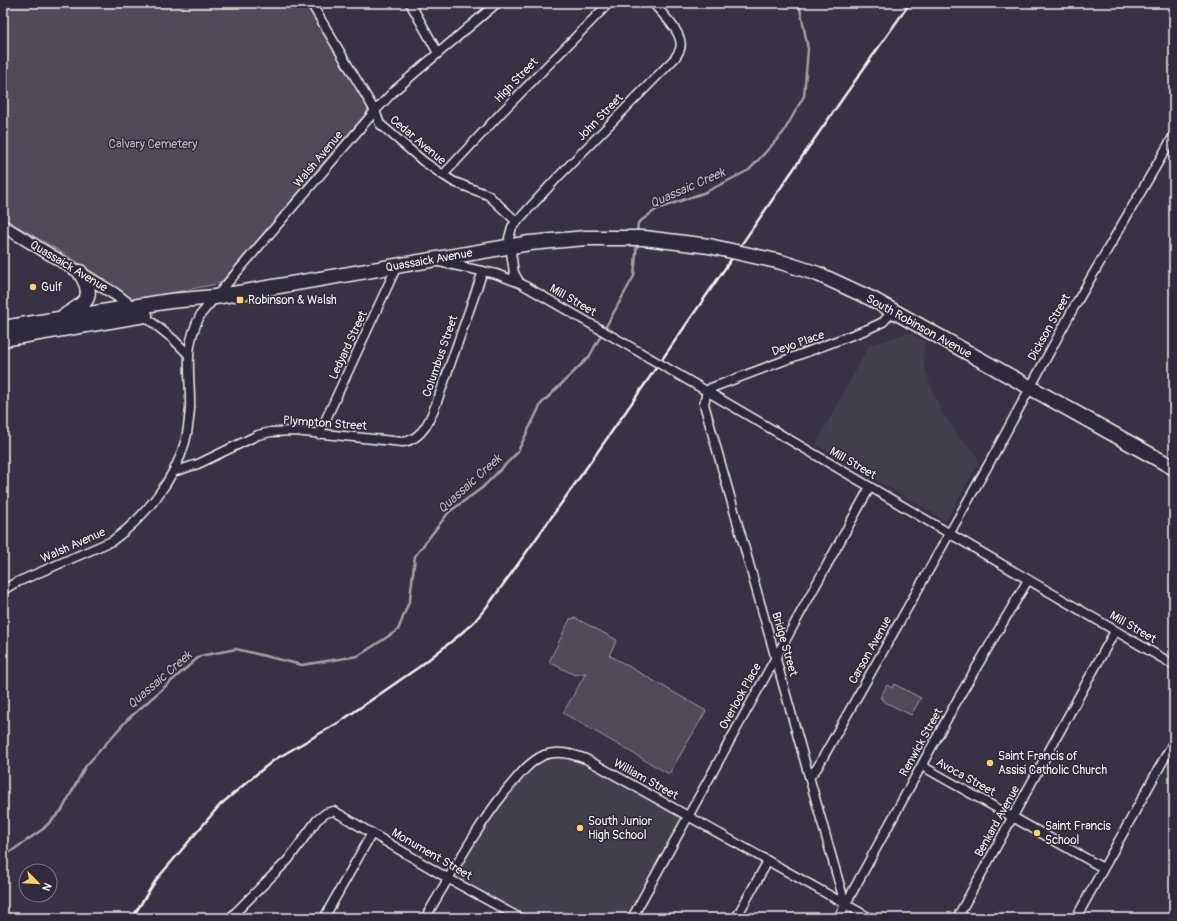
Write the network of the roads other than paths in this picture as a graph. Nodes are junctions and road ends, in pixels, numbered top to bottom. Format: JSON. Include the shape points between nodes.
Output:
{"nodes":[{"id":1,"x":311,"y":3,"type":"edge"},
{"id":2,"x":410,"y":3,"type":"edge"},
{"id":3,"x":497,"y":3,"type":"edge"},
{"id":4,"x":609,"y":3,"type":"edge"},
{"id":5,"x":653,"y":3,"type":"edge"},
{"id":6,"x":438,"y":53,"type":"junction"},
{"id":7,"x":375,"y":111,"type":"junction"},
{"id":8,"x":1174,"y":135,"type":"edge"},
{"id":9,"x":443,"y":176,"type":"junction"},
{"id":10,"x":517,"y":222,"type":"junction"},
{"id":11,"x":3,"y":226,"type":"edge"},
{"id":12,"x":644,"y":238,"type":"joint"},
{"id":13,"x":510,"y":246,"type":"junction"},
{"id":14,"x":430,"y":260,"type":"junction"},
{"id":15,"x":397,"y":266,"type":"junction"},
{"id":16,"x":483,"y":271,"type":"junction"},
{"id":17,"x":80,"y":272,"type":"junction"},
{"id":18,"x":520,"y":283,"type":"junction"},
{"id":19,"x":215,"y":297,"type":"junction"},
{"id":20,"x":138,"y":311,"type":"junction"},
{"id":21,"x":893,"y":311,"type":"junction"},
{"id":22,"x":61,"y":319,"type":"junction"},
{"id":23,"x":3,"y":328,"type":"edge"},
{"id":24,"x":3,"y":339,"type":"edge"},
{"id":25,"x":189,"y":355,"type":"junction"},
{"id":26,"x":1030,"y":386,"type":"junction"},
{"id":27,"x":707,"y":391,"type":"junction"},
{"id":28,"x":319,"y":434,"type":"junction"},
{"id":29,"x":410,"y":441,"type":"joint"},
{"id":30,"x":1174,"y":468,"type":"edge"},
{"id":31,"x":173,"y":472,"type":"junction"},
{"id":32,"x":870,"y":487,"type":"junction"},
{"id":33,"x":950,"y":533,"type":"junction"},
{"id":34,"x":1028,"y":580,"type":"junction"},
{"id":35,"x":3,"y":590,"type":"edge"},
{"id":36,"x":1115,"y":631,"type":"junction"},
{"id":37,"x":776,"y":657,"type":"junction"},
{"id":38,"x":1174,"y":665,"type":"edge"},
{"id":39,"x":1174,"y":741,"type":"edge"},
{"id":40,"x":922,"y":766,"type":"junction"},
{"id":41,"x":810,"y":776,"type":"junction"},
{"id":42,"x":688,"y":817,"type":"junction"},
{"id":43,"x":1012,"y":817,"type":"junction"},
{"id":44,"x":372,"y":833,"type":"junction"},
{"id":45,"x":768,"y":861,"type":"junction"},
{"id":46,"x":1103,"y":868,"type":"junction"},
{"id":47,"x":449,"y":879,"type":"junction"},
{"id":48,"x":845,"y":904,"type":"junction"},
{"id":49,"x":230,"y":918,"type":"edge"},
{"id":50,"x":324,"y":918,"type":"edge"},
{"id":51,"x":425,"y":918,"type":"edge"},
{"id":52,"x":520,"y":918,"type":"edge"},
{"id":53,"x":632,"y":918,"type":"edge"},
{"id":54,"x":736,"y":918,"type":"edge"},
{"id":55,"x":838,"y":918,"type":"edge"},
{"id":56,"x":870,"y":918,"type":"edge"},
{"id":57,"x":958,"y":918,"type":"edge"},
{"id":58,"x":1076,"y":918,"type":"edge"}],
"edges":[{"from":1,"to":7,"type":"street","name":"Cedar Avenue"},
{"from":2,"to":6,"type":"street"},
{"from":3,"to":6,"type":"street","name":"Walsh Avenue"},
{"from":4,"to":9,"type":"street","name":"High Street"},
{"from":5,"to":10,"type":"street","name":"John Street","via":[[680,38],[680,49],[675,58]]},
{"from":6,"to":7,"type":"street","name":"Walsh Avenue"},
{"from":7,"to":9,"type":"street","name":"Cedar Avenue","via":[[380,124]]},
{"from":7,"to":19,"type":"street","name":"Walsh Avenue"},
{"from":8,"to":26,"type":"street","name":"Dickson Street"},
{"from":9,"to":10,"type":"street","name":"Cedar Avenue","via":[[488,195]]},
{"from":10,"to":13,"type":"street","name":"John Street","via":[[510,232]]},
{"from":11,"to":17,"type":"main road","name":"Quassaick Avenue"},
{"from":12,"to":13,"type":"highway","name":"Quassaick Avenue","via":[[551,241]]},
{"from":12,"to":21,"type":"highway","name":"South Robinson Avenue","bridge":true,"via":[[709,246],[781,262],[836,282]]},
{"from":13,"to":14,"type":"highway","name":"Quassaick Avenue"},
{"from":13,"to":18,"type":"street","via":[[514,273]]},
{"from":14,"to":15,"type":"highway","name":"Quassaick Avenue"},
{"from":14,"to":16,"type":"street"},
{"from":15,"to":19,"type":"highway","name":"Quassaick Avenue"},
{"from":15,"to":28,"type":"street","name":"Ledyard Street"},
{"from":16,"to":18,"type":"street"},
{"from":16,"to":29,"type":"street","name":"Columbus Street","via":[[438,399],[424,430]]},
{"from":17,"to":20,"type":"main road","name":"Quassaick Avenue"},
{"from":17,"to":22,"type":"highway","via":[[88,287],[86,300]]},
{"from":18,"to":27,"type":"street","name":"Mill Street","bridge":true},
{"from":19,"to":20,"type":"highway","name":"Quassaick Avenue","via":[[190,305]]},
{"from":19,"to":25,"type":"street","name":"Walsh Avenue","via":[[196,323]]},
{"from":20,"to":22,"type":"highway"},
{"from":20,"to":24,"type":"highway"},
{"from":20,"to":25,"type":"street"},
{"from":21,"to":26,"type":"highway","name":"South Robinson Avenue"},
{"from":21,"to":27,"type":"street","name":"Deyo Place","via":[[883,322],[868,330]]},
{"from":22,"to":23,"type":"highway"},
{"from":25,"to":31,"type":"street","name":"Walsh Avenue","via":[[189,426],[184,447]]},
{"from":26,"to":30,"type":"highway","name":"South Robinson Avenue"},
{"from":26,"to":33,"type":"street","name":"Dickson Street"},
{"from":27,"to":32,"type":"street","name":"Mill Street"},
{"from":27,"to":37,"type":"street","name":"Bridge Street","via":[[704,404]]},
{"from":28,"to":29,"type":"street","name":"Plympton Street"},
{"from":28,"to":31,"type":"street","name":"Plympton Street","via":[[294,431],[258,435],[198,464]]},
{"from":31,"to":35,"type":"street","name":"Walsh Avenue","via":[[139,518],[112,542]]},
{"from":32,"to":33,"type":"street","name":"Mill Street"},
{"from":32,"to":37,"type":"street","name":"Overlook Place"},
{"from":33,"to":34,"type":"street","name":"Mill Street"},
{"from":33,"to":41,"type":"street","name":"Carson Avenue","via":[[818,768]]},
{"from":34,"to":36,"type":"street","name":"Mill Street"},
{"from":34,"to":40,"type":"street","name":"Renwick Street","via":[[962,691]]},
{"from":36,"to":38,"type":"street","name":"Mill Street"},
{"from":36,"to":43,"type":"street","name":"Benkard Avenue"},
{"from":37,"to":41,"type":"street","name":"Bridge Street"},
{"from":37,"to":42,"type":"street","name":"Overlook Place"},
{"from":39,"to":46,"type":"street"},
{"from":40,"to":43,"type":"street","name":"Avoca Street"},
{"from":40,"to":48,"type":"street","name":"Renwick Street"},
{"from":41,"to":48,"type":"street","name":"Bridge Street"},
{"from":42,"to":45,"type":"street","name":"William Street"},
{"from":42,"to":47,"type":"street","name":"William Street","via":[[586,759],[569,753],[545,755],[523,770],[487,816]]},
{"from":42,"to":53,"type":"street","name":"Overlook Place"},
{"from":43,"to":46,"type":"street","name":"Avoca Street"},
{"from":43,"to":57,"type":"street","name":"Benkard Avenue"},
{"from":44,"to":47,"type":"street","name":"Monument Street"},
{"from":44,"to":49,"type":"street","name":"Monument Street","via":[[334,811],[326,813],[317,820],[288,860]]},
{"from":44,"to":50,"type":"street"},
{"from":45,"to":48,"type":"street","name":"William Street"},
{"from":45,"to":54,"type":"street"},
{"from":46,"to":58,"type":"street"},
{"from":47,"to":51,"type":"street","name":"William Street"},
{"from":47,"to":52,"type":"street","name":"Monument Street"},
{"from":48,"to":55,"type":"street","name":"Renwick Street"},
{"from":48,"to":56,"type":"street","name":"William Street"}]}
